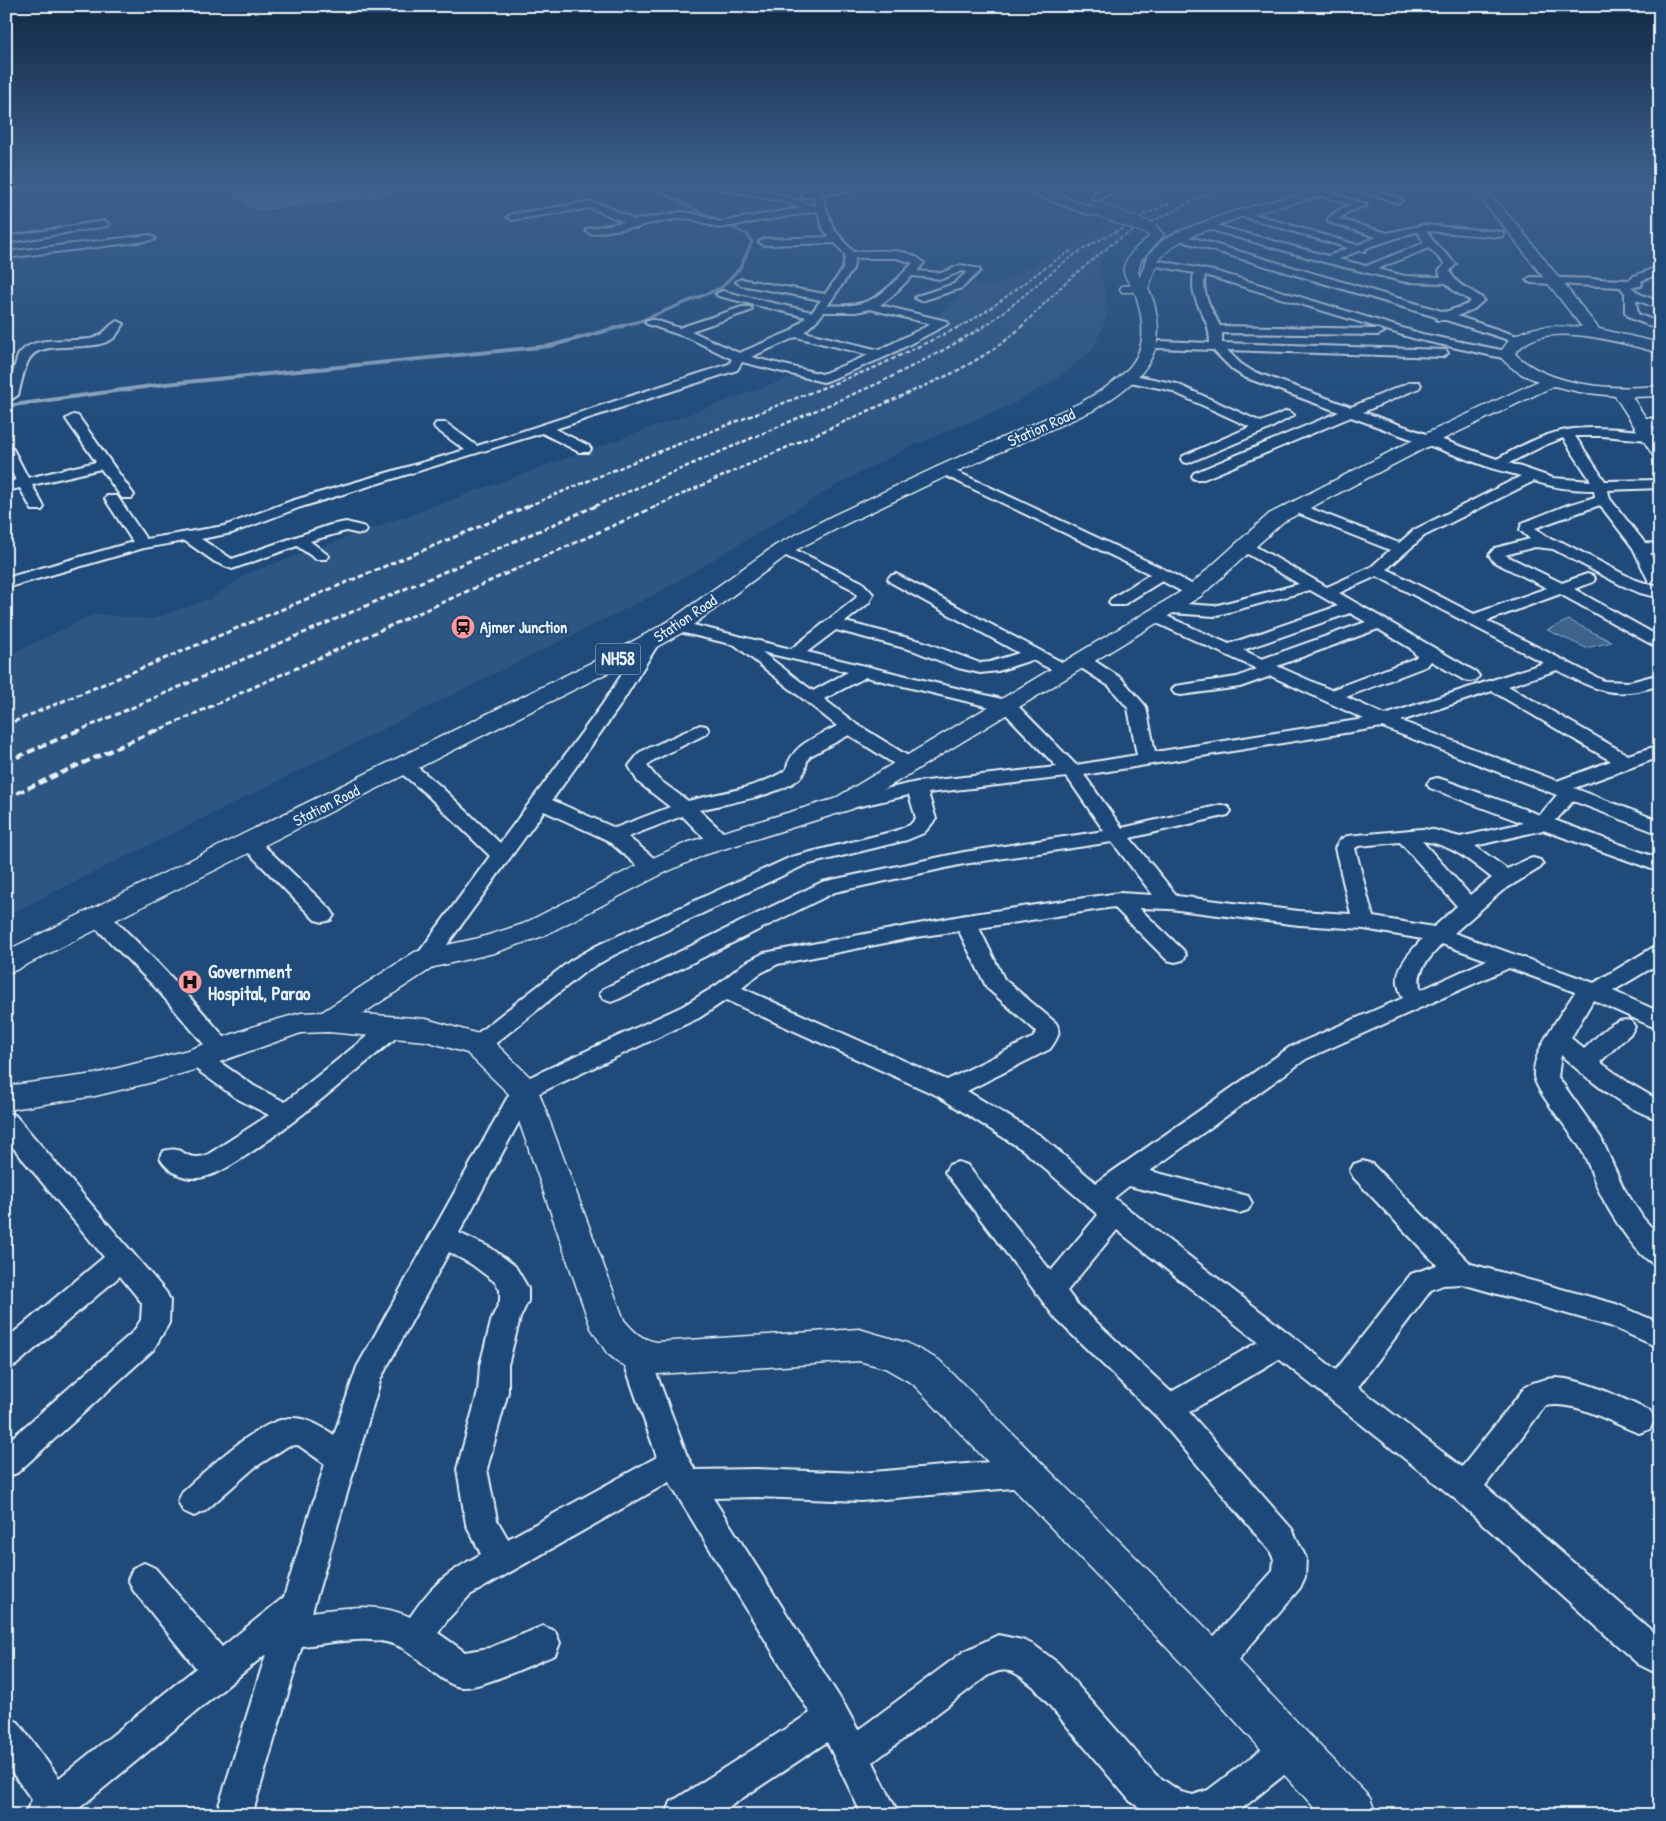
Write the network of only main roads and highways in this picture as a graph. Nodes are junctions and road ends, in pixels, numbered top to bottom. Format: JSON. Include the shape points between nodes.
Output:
{"nodes":[{"id":1,"x":1119,"y":269,"type":"edge"},
{"id":2,"x":1148,"y":269,"type":"edge"},
{"id":3,"x":1543,"y":269,"type":"edge"},
{"id":4,"x":1529,"y":276,"type":"road end"},
{"id":5,"x":1134,"y":289,"type":"junction"},
{"id":6,"x":1542,"y":295,"type":"dead end"},
{"id":7,"x":1559,"y":317,"type":"dead end"},
{"id":8,"x":1141,"y":320,"type":"junction"},
{"id":9,"x":1570,"y":332,"type":"junction"},
{"id":10,"x":1594,"y":333,"type":"junction"},
{"id":11,"x":1657,"y":343,"type":"edge"},
{"id":12,"x":1553,"y":380,"type":"junction"},
{"id":13,"x":1660,"y":390,"type":"edge"},
{"id":14,"x":1620,"y":392,"type":"junction"},
{"id":15,"x":1637,"y":393,"type":"junction"},
{"id":16,"x":1660,"y":418,"type":"edge"},
{"id":17,"x":1660,"y":453,"type":"edge"},
{"id":18,"x":6,"y":945,"type":"edge"},
{"id":19,"x":6,"y":951,"type":"edge"},
{"id":20,"x":6,"y":958,"type":"edge"},
{"id":21,"x":6,"y":963,"type":"edge"},
{"id":22,"x":328,"y":1022,"type":"junction"},
{"id":23,"x":6,"y":1098,"type":"edge"},
{"id":24,"x":1353,"y":1815,"type":"edge"}],
"edges":[{"from":1,"to":5,"type":"main road","name":"Station Road","number":"NH58","via":[[1121,279]]},
{"from":2,"to":5,"type":"main road","via":[[1147,280]]},
{"from":3,"to":10,"type":"main road"},
{"from":4,"to":6,"type":"main road"},
{"from":5,"to":8,"type":"main road","name":"Station Road","number":"NH58"},
{"from":7,"to":9,"type":"main road"},
{"from":8,"to":18,"type":"main road","name":"Station Road","number":"NH58","via":[[1119,365],[1110,375],[1079,395],[866,490],[782,537],[624,640]]},
{"from":8,"to":19,"type":"main road","via":[[1136,346],[1125,367],[1093,391],[863,496],[761,554],[650,631]]},
{"from":8,"to":20,"type":"main road","via":[[1140,350],[1135,363],[1123,376],[1072,409],[938,467],[828,520],[784,545],[670,626]]},
{"from":8,"to":21,"type":"main road","name":"Station Road","number":"NH58","via":[[1152,326],[1149,351],[1129,378],[1086,407],[839,520],[783,549],[677,626],[652,640]]},
{"from":9,"to":10,"type":"main road"},
{"from":9,"to":12,"type":"main road","via":[[1540,334],[1519,340],[1508,356],[1524,368]]},
{"from":10,"to":11,"type":"main road"},
{"from":12,"to":14,"type":"main road"},
{"from":12,"to":22,"type":"main road","via":[[1276,518],[1194,592],[844,804],[720,840],[653,868],[533,930],[484,946],[425,958]]},
{"from":13,"to":15,"type":"main road"},
{"from":14,"to":15,"type":"main road"},
{"from":14,"to":17,"type":"main road"},
{"from":15,"to":16,"type":"main road"},
{"from":22,"to":23,"type":"main road","via":[[277,1030],[210,1054],[95,1085]]},
{"from":22,"to":24,"type":"main road","via":[[426,1030],[478,1045],[524,1090],[608,1328],[635,1354],[657,1358],[859,1345],[894,1354],[926,1372],[1212,1664]]}]}
